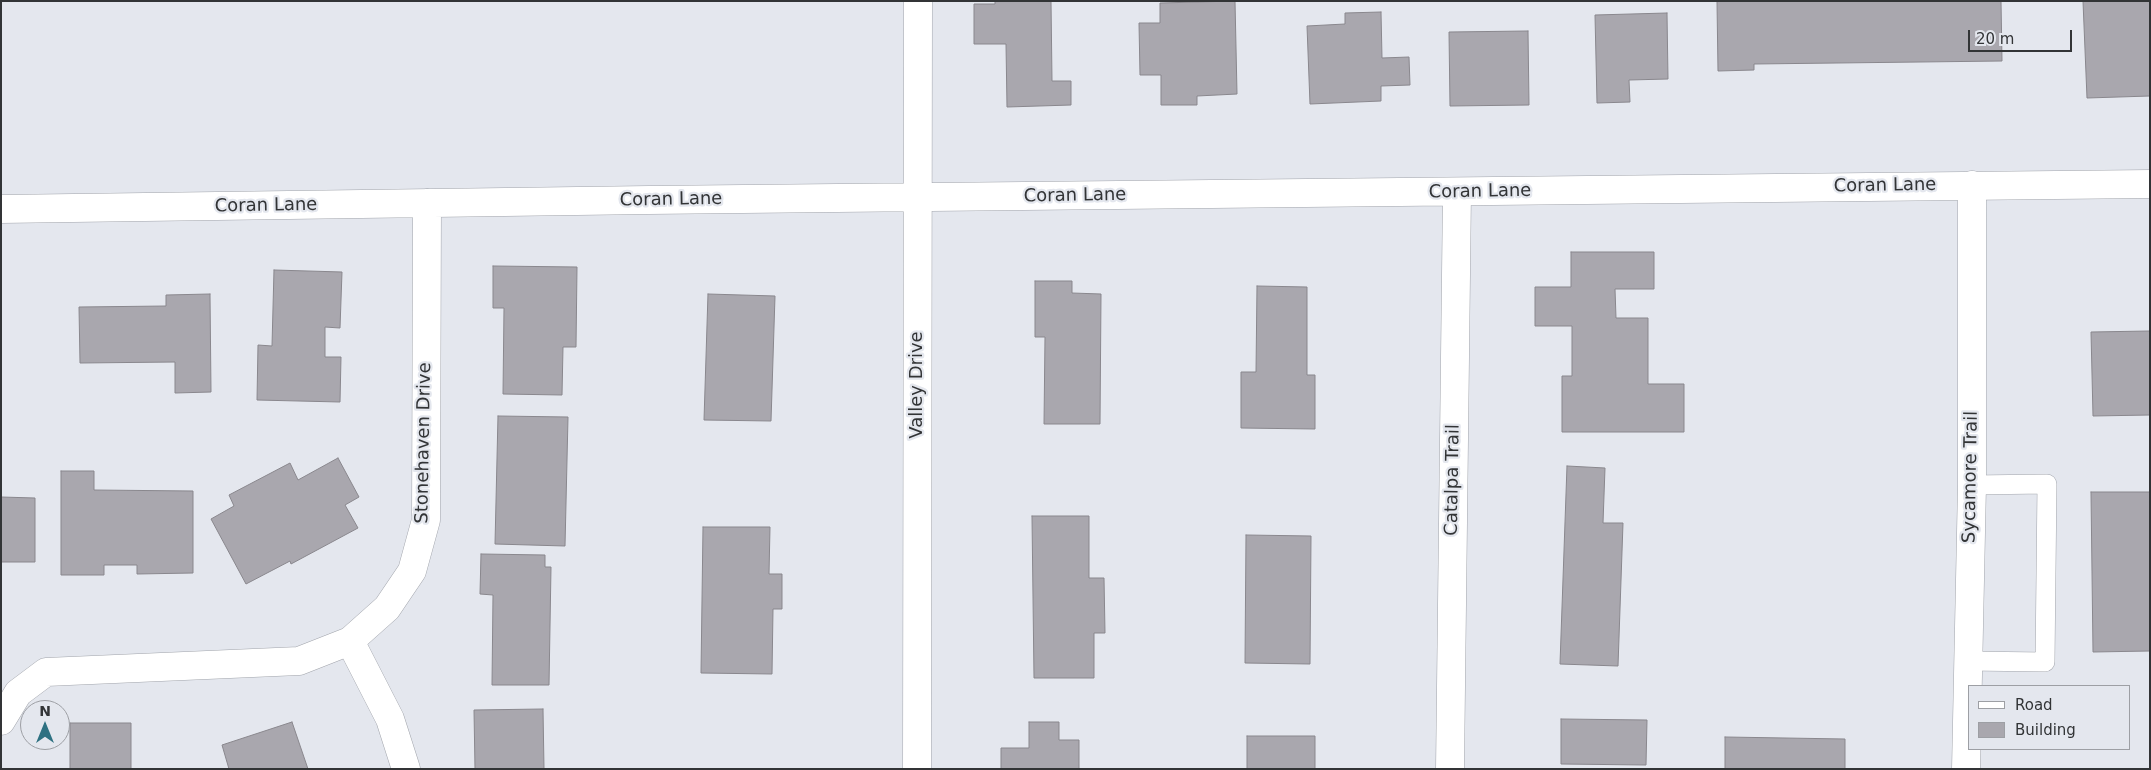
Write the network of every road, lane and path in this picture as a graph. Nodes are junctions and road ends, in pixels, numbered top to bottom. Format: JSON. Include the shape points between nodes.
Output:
{"nodes":[{"id":1,"x":918,"y":1,"type":"edge"},
{"id":2,"x":2150,"y":184,"type":"edge"},
{"id":3,"x":1972,"y":185,"type":"junction"},
{"id":4,"x":1457,"y":192,"type":"junction"},
{"id":5,"x":918,"y":197,"type":"junction"},
{"id":6,"x":428,"y":203,"type":"junction"},
{"id":7,"x":1,"y":210,"type":"edge"},
{"id":8,"x":1972,"y":485,"type":"junction"},
{"id":9,"x":350,"y":641,"type":"junction"},
{"id":10,"x":1967,"y":662,"type":"junction"},
{"id":11,"x":1,"y":721,"type":"edge"},
{"id":12,"x":406,"y":769,"type":"edge"},
{"id":13,"x":917,"y":769,"type":"edge"},
{"id":14,"x":1450,"y":769,"type":"edge"},
{"id":15,"x":1966,"y":769,"type":"edge"}],
"edges":[{"from":1,"to":5,"type":"street","name":"Valley Drive"},
{"from":2,"to":3,"type":"street","name":"Coran Lane"},
{"from":3,"to":4,"type":"street","name":"Coran Lane"},
{"from":3,"to":8,"type":"street","name":"Sycamore Trail"},
{"from":4,"to":5,"type":"street","name":"Coran Lane"},
{"from":4,"to":14,"type":"street","name":"Catalpa Trail"},
{"from":5,"to":6,"type":"street","name":"Coran Lane"},
{"from":5,"to":13,"type":"street","name":"Valley Drive"},
{"from":6,"to":7,"type":"street","name":"Coran Lane"},
{"from":6,"to":9,"type":"street","name":"Stonehaven Drive","via":[[426,520],[412,571],[387,608]]},
{"from":8,"to":10,"type":"street","name":"Sycamore Trail"},
{"from":8,"to":10,"type":"lane","via":[[2047,484],[2045,662]]},
{"from":9,"to":11,"type":"street","name":"Stonehaven Drive","via":[[299,662],[46,672],[18,693]]},
{"from":9,"to":12,"type":"street","via":[[390,719]]},
{"from":10,"to":15,"type":"street","name":"Sycamore Trail"}]}
